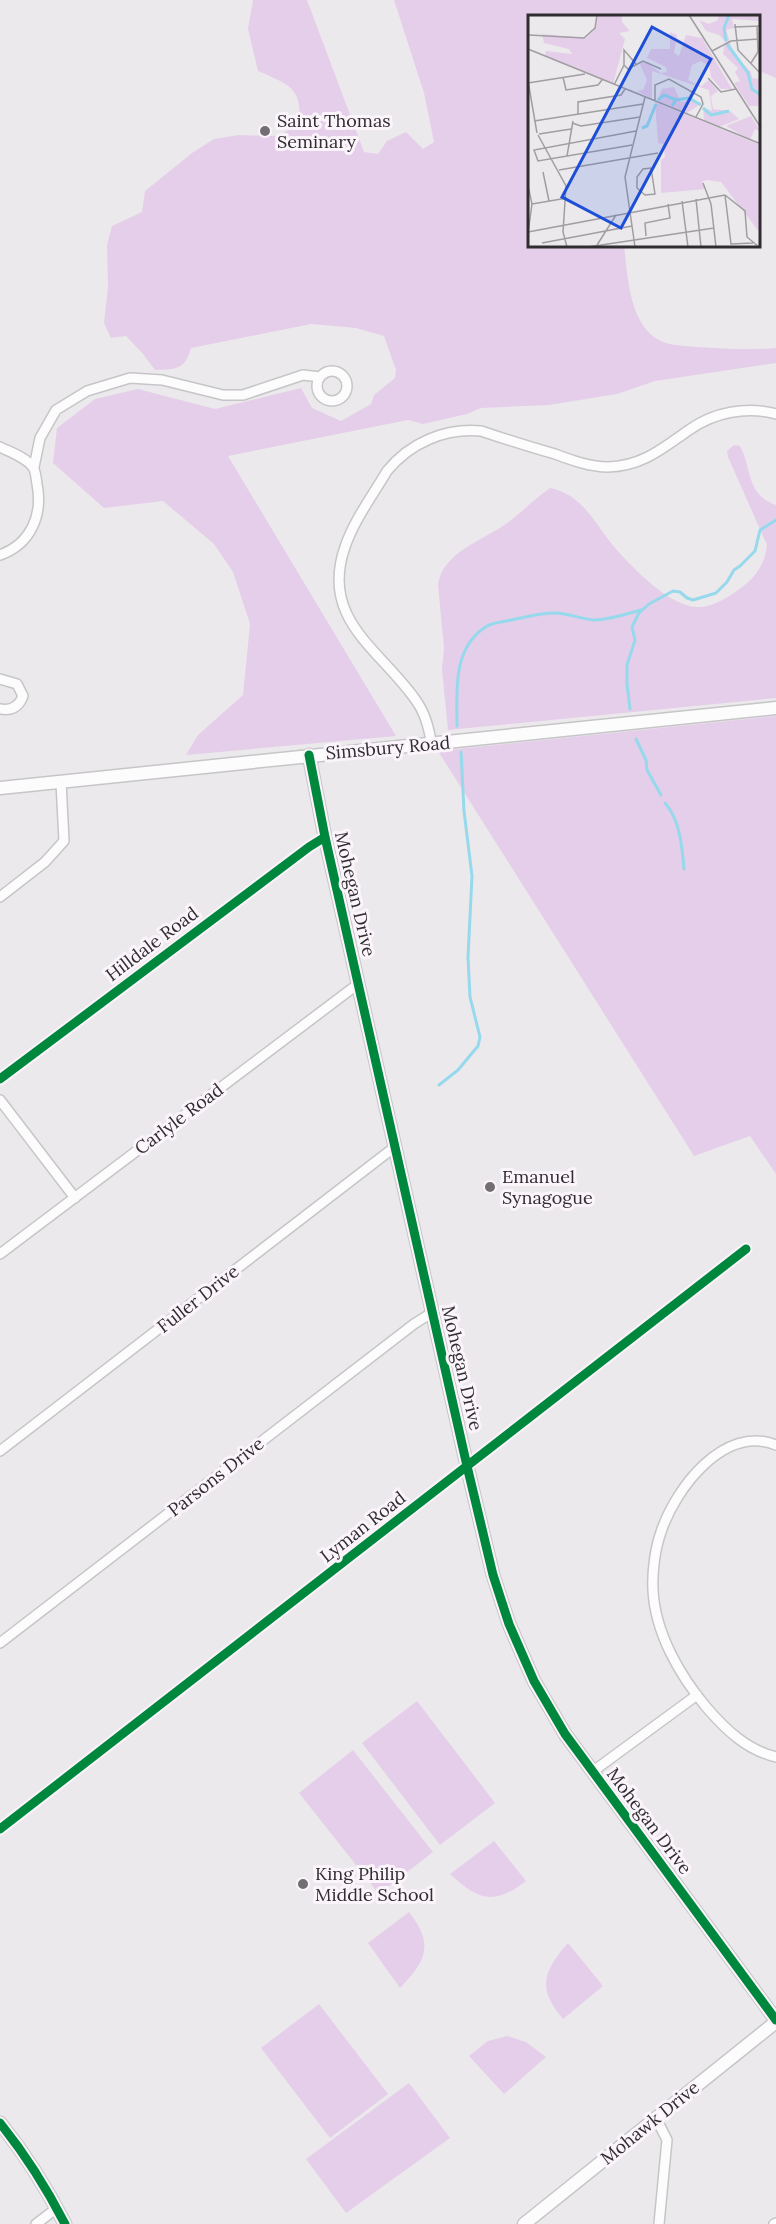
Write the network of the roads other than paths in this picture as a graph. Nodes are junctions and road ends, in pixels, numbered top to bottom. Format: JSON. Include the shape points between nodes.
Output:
{"nodes":[{"id":1,"x":320,"y":377,"type":"dead end"},
{"id":2,"x":776,"y":414,"type":"edge"},
{"id":3,"x":0,"y":447,"type":"edge"},
{"id":4,"x":34,"y":467,"type":"junction"},
{"id":5,"x":0,"y":555,"type":"edge"},
{"id":6,"x":0,"y":679,"type":"edge"},
{"id":7,"x":776,"y":708,"type":"edge"},
{"id":8,"x":0,"y":709,"type":"edge"},
{"id":9,"x":432,"y":745,"type":"junction"},
{"id":10,"x":309,"y":755,"type":"junction"},
{"id":11,"x":61,"y":782,"type":"junction"},
{"id":12,"x":0,"y":788,"type":"edge"},
{"id":13,"x":325,"y":837,"type":"junction"},
{"id":14,"x":0,"y":897,"type":"edge"},
{"id":15,"x":358,"y":984,"type":"junction"},
{"id":16,"x":0,"y":1079,"type":"edge"},
{"id":17,"x":0,"y":1100,"type":"edge"},
{"id":18,"x":396,"y":1146,"type":"junction"},
{"id":19,"x":75,"y":1198,"type":"junction"},
{"id":20,"x":746,"y":1249,"type":"dead end"},
{"id":21,"x":0,"y":1254,"type":"edge"},
{"id":22,"x":433,"y":1312,"type":"junction"},
{"id":23,"x":776,"y":1445,"type":"edge"},
{"id":24,"x":0,"y":1451,"type":"edge"},
{"id":25,"x":467,"y":1467,"type":"junction"},
{"id":26,"x":0,"y":1643,"type":"edge"},
{"id":27,"x":697,"y":1695,"type":"junction"},
{"id":28,"x":776,"y":1758,"type":"edge"},
{"id":29,"x":592,"y":1772,"type":"junction"},
{"id":30,"x":0,"y":1829,"type":"edge"},
{"id":31,"x":776,"y":2021,"type":"edge"},
{"id":32,"x":656,"y":2118,"type":"junction"},
{"id":33,"x":0,"y":2123,"type":"edge"},
{"id":34,"x":57,"y":2208,"type":"junction"},
{"id":35,"x":36,"y":2224,"type":"edge"},
{"id":36,"x":65,"y":2224,"type":"edge"},
{"id":37,"x":524,"y":2224,"type":"edge"},
{"id":38,"x":659,"y":2224,"type":"edge"}],
"edges":[{"from":1,"to":4,"type":"street","via":[[303,375],[243,395],[130,378],[87,390],[56,410],[40,438]]},
{"from":2,"to":9,"type":"street","via":[[751,410],[723,414],[690,429],[658,453],[607,467],[467,430],[423,442],[394,462],[345,545],[339,584],[353,628],[418,703]]},
{"from":3,"to":4,"type":"street"},
{"from":4,"to":5,"type":"street","via":[[39,493],[36,523],[24,540]]},
{"from":6,"to":8,"type":"street","via":[[17,684],[23,696],[16,707]]},
{"from":7,"to":9,"type":"street","name":"Simsbury Road"},
{"from":9,"to":10,"type":"street","name":"Simsbury Road"},
{"from":10,"to":11,"type":"street","name":"Simsbury Road"},
{"from":10,"to":13,"type":"street","name":"Mohegan Drive"},
{"from":11,"to":12,"type":"street","name":"Simsbury Road"},
{"from":11,"to":14,"type":"street","via":[[64,841],[45,862]]},
{"from":13,"to":15,"type":"street","name":"Mohegan Drive"},
{"from":13,"to":16,"type":"street","name":"Hilldale Road"},
{"from":15,"to":18,"type":"street","name":"Mohegan Drive"},
{"from":15,"to":19,"type":"street","name":"Carlyle Road"},
{"from":17,"to":19,"type":"street"},
{"from":18,"to":22,"type":"street","name":"Mohegan Drive"},
{"from":18,"to":24,"type":"street","name":"Fuller Drive"},
{"from":19,"to":21,"type":"street","name":"Carlyle Road"},
{"from":20,"to":25,"type":"street","name":"Lyman Road"},
{"from":22,"to":25,"type":"street","name":"Mohegan Drive"},
{"from":22,"to":26,"type":"street","name":"Parsons Drive"},
{"from":23,"to":27,"type":"street","via":[[755,1441],[714,1456],[679,1494],[661,1531],[652,1589],[657,1619],[666,1644]]},
{"from":25,"to":29,"type":"street","name":"Mohegan Drive","via":[[509,1624],[534,1681]]},
{"from":25,"to":30,"type":"street","name":"Lyman Road"},
{"from":27,"to":28,"type":"street","via":[[726,1730],[752,1748]]},
{"from":27,"to":29,"type":"street"},
{"from":29,"to":31,"type":"street","name":"Mohegan Drive"},
{"from":31,"to":32,"type":"street","name":"Mohawk Drive"},
{"from":32,"to":37,"type":"street","name":"Mohawk Drive"},
{"from":32,"to":38,"type":"street","via":[[668,2140]]},
{"from":33,"to":34,"type":"street"},
{"from":34,"to":35,"type":"street"},
{"from":34,"to":36,"type":"street"}]}
